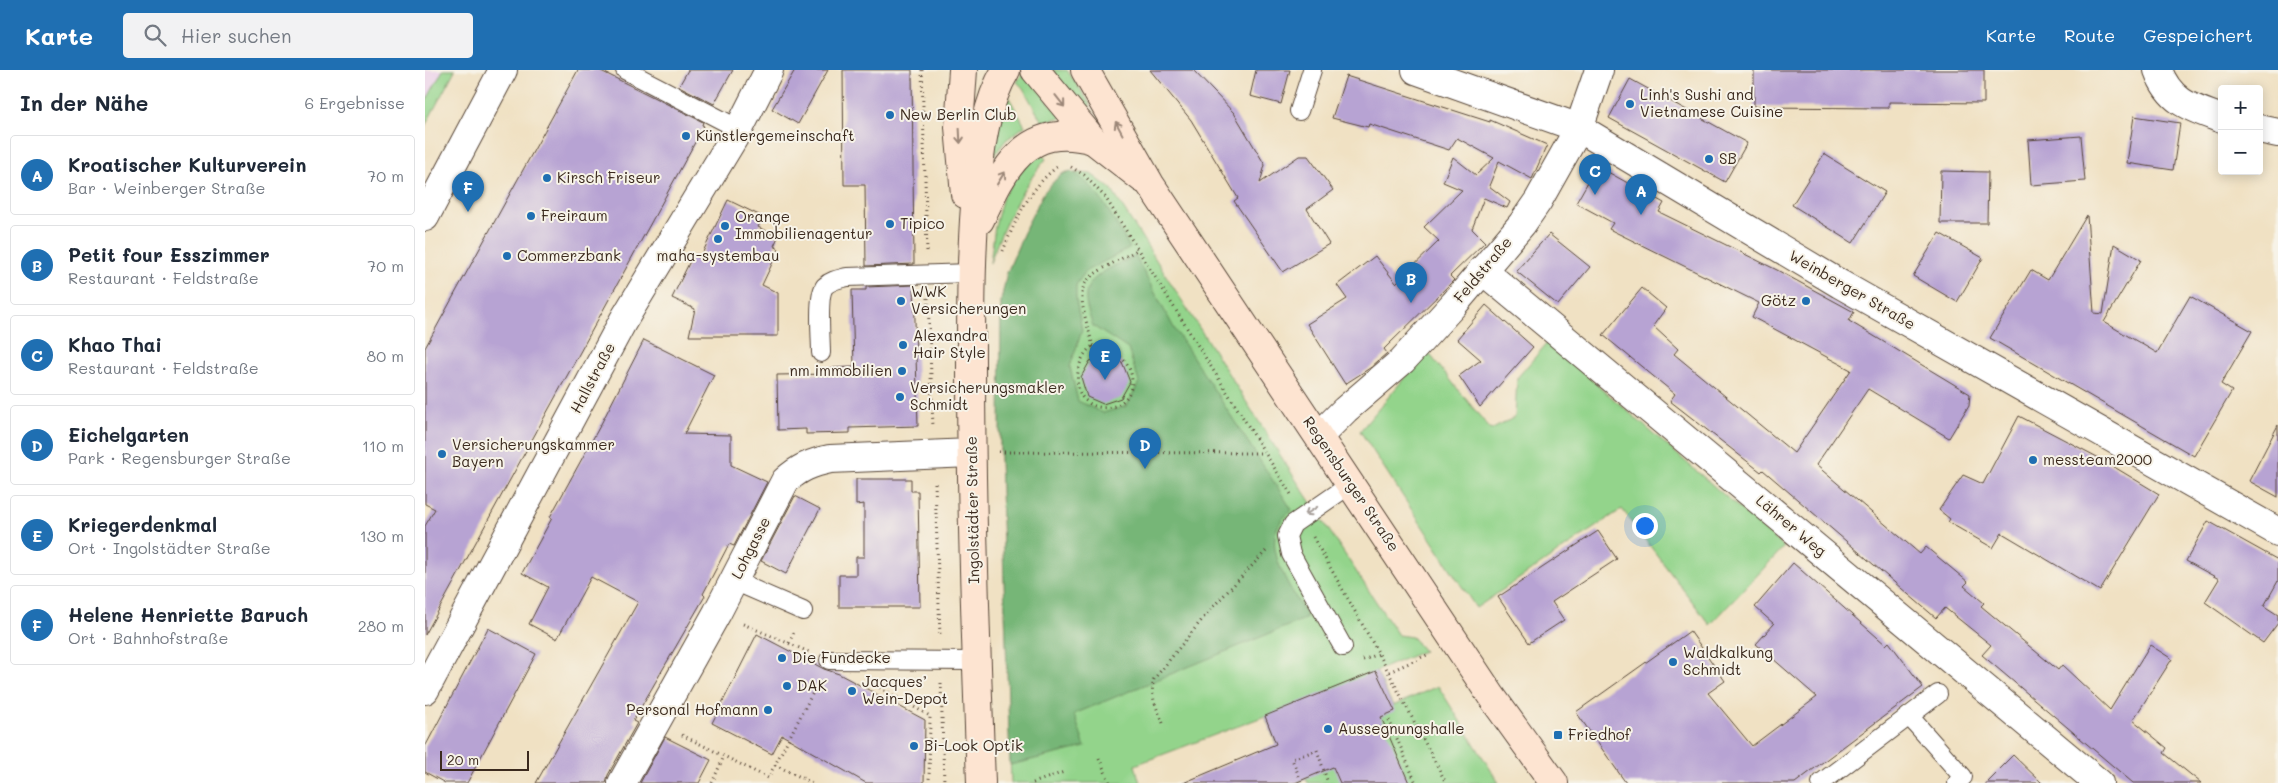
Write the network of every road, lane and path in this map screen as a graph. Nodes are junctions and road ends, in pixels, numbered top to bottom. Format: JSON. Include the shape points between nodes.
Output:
{"nodes":[{"id":1,"x":503,"y":70,"type":"edge"},
{"id":2,"x":625,"y":70,"type":"edge"},
{"id":3,"x":769,"y":70,"type":"edge"},
{"id":4,"x":963,"y":70,"type":"edge"},
{"id":5,"x":1006,"y":70,"type":"edge"},
{"id":6,"x":1035,"y":70,"type":"edge"},
{"id":7,"x":1085,"y":70,"type":"edge"},
{"id":8,"x":1101,"y":70,"type":"edge"},
{"id":9,"x":1312,"y":70,"type":"edge"},
{"id":10,"x":1416,"y":70,"type":"edge"},
{"id":11,"x":1599,"y":70,"type":"edge"},
{"id":12,"x":2158,"y":70,"type":"edge"},
{"id":13,"x":1105,"y":102,"type":"junction"},
{"id":14,"x":1299,"y":111,"type":"dead end"},
{"id":15,"x":2218,"y":118,"type":"edge"},
{"id":16,"x":1579,"y":128,"type":"junction"},
{"id":17,"x":739,"y":129,"type":"junction"},
{"id":18,"x":2263,"y":130,"type":"edge"},
{"id":19,"x":2278,"y":133,"type":"edge"},
{"id":20,"x":1093,"y":140,"type":"junction"},
{"id":21,"x":1064,"y":162,"type":"dead end"},
{"id":22,"x":1150,"y":184,"type":"junction"},
{"id":23,"x":425,"y":218,"type":"edge"},
{"id":24,"x":971,"y":237,"type":"junction"},
{"id":25,"x":1137,"y":250,"type":"junction"},
{"id":26,"x":1482,"y":270,"type":"junction"},
{"id":27,"x":971,"y":274,"type":"junction"},
{"id":28,"x":1093,"y":346,"type":"junction"},
{"id":29,"x":821,"y":353,"type":"dead end"},
{"id":30,"x":1097,"y":359,"type":"dead end"},
{"id":31,"x":1319,"y":436,"type":"junction"},
{"id":32,"x":971,"y":452,"type":"junction"},
{"id":33,"x":1264,"y":453,"type":"junction"},
{"id":34,"x":1351,"y":484,"type":"junction"},
{"id":35,"x":1305,"y":515,"type":"junction"},
{"id":36,"x":2278,"y":532,"type":"edge"},
{"id":37,"x":1287,"y":536,"type":"junction"},
{"id":38,"x":734,"y":581,"type":"junction"},
{"id":39,"x":803,"y":612,"type":"dead end"},
{"id":40,"x":717,"y":613,"type":"junction"},
{"id":41,"x":1456,"y":642,"type":"junction"},
{"id":42,"x":1343,"y":647,"type":"dead end"},
{"id":43,"x":829,"y":660,"type":"junction"},
{"id":44,"x":977,"y":660,"type":"junction"},
{"id":45,"x":1389,"y":672,"type":"junction"},
{"id":46,"x":871,"y":683,"type":"dead end"},
{"id":47,"x":425,"y":690,"type":"edge"},
{"id":48,"x":1938,"y":694,"type":"dead end"},
{"id":49,"x":1909,"y":716,"type":"junction"},
{"id":50,"x":1389,"y":720,"type":"dead end"},
{"id":51,"x":656,"y":722,"type":"junction"},
{"id":52,"x":1163,"y":723,"type":"dead end"},
{"id":53,"x":724,"y":756,"type":"junction"},
{"id":54,"x":1099,"y":758,"type":"dead end"},
{"id":55,"x":775,"y":765,"type":"junction"},
{"id":56,"x":1064,"y":772,"type":"dead end"},
{"id":57,"x":1299,"y":776,"type":"dead end"},
{"id":58,"x":1446,"y":782,"type":"edge"},
{"id":59,"x":622,"y":783,"type":"edge"},
{"id":60,"x":712,"y":783,"type":"edge"},
{"id":61,"x":813,"y":783,"type":"edge"},
{"id":62,"x":929,"y":783,"type":"edge"},
{"id":63,"x":981,"y":783,"type":"edge"},
{"id":64,"x":1033,"y":783,"type":"edge"},
{"id":65,"x":1110,"y":783,"type":"edge"},
{"id":66,"x":1328,"y":783,"type":"edge"},
{"id":67,"x":1415,"y":783,"type":"edge"},
{"id":68,"x":1439,"y":783,"type":"edge"},
{"id":69,"x":1554,"y":783,"type":"edge"},
{"id":70,"x":1821,"y":783,"type":"edge"},
{"id":71,"x":1957,"y":783,"type":"edge"},
{"id":72,"x":2099,"y":783,"type":"edge"}],
"edges":[{"from":1,"to":23,"type":"street"},
{"from":2,"to":17,"type":"lane"},
{"from":3,"to":17,"type":"street","name":"Hallstraße"},
{"from":4,"to":24,"type":"street","name":"Ingolstädter Straße","one_way":true,"via":[[959,127]]},
{"from":5,"to":24,"type":"street","name":"Ingolstädter Straße","via":[[984,133]]},
{"from":6,"to":20,"type":"street","name":"Regensburger Straße","one_way":true},
{"from":7,"to":13,"type":"street","name":"Regensburger Straße"},
{"from":8,"to":13,"type":"street"},
{"from":9,"to":14,"type":"lane"},
{"from":10,"to":16,"type":"street","name":"Weinberger Straße"},
{"from":11,"to":16,"type":"street","name":"Feldstraße"},
{"from":12,"to":15,"type":"street","via":[[2163,84],[2184,105]]},
{"from":22,"to":13,"type":"street","name":"Regensburger Straße","one_way":true},
{"from":16,"to":26,"type":"street","name":"Feldstraße","via":[[1538,201]]},
{"from":16,"to":36,"type":"street","name":"Weinberger Straße","via":[[1840,284]]},
{"from":17,"to":47,"type":"street","name":"Hallstraße","via":[[623,321]]},
{"from":18,"to":19,"type":"street"},
{"from":20,"to":22,"type":"street","name":"Regensburger Straße"},
{"from":24,"to":20,"type":"street","one_way":true,"via":[[995,188],[1021,153],[1051,136],[1069,135]]},
{"from":21,"to":25,"type":"path","via":[[1084,175],[1105,197]]},
{"from":22,"to":31,"type":"street","name":"Regensburger Straße"},
{"from":24,"to":27,"type":"street","name":"Ingolstädter Straße"},
{"from":25,"to":28,"type":"path","via":[[1089,277],[1083,285],[1083,311]]},
{"from":25,"to":33,"type":"path"},
{"from":26,"to":31,"type":"street","name":"Feldstraße","via":[[1402,361]]},
{"from":26,"to":72,"type":"street","name":"Lährer Weg"},
{"from":27,"to":29,"type":"lane","via":[[847,277],[832,281],[824,287],[821,298]]},
{"from":27,"to":32,"type":"street","name":"Ingolstädter Straße"},
{"from":28,"to":28,"type":"path","via":[[1103,346],[1121,355],[1131,376],[1132,385],[1125,400],[1109,408],[1095,405],[1081,394],[1078,371],[1085,352]]},
{"from":28,"to":30,"type":"path"},
{"from":31,"to":34,"type":"street","name":"Regensburger Straße"},
{"from":32,"to":33,"type":"path"},
{"from":32,"to":38,"type":"street","name":"Lohgasse","via":[[830,459],[796,471],[785,482]]},
{"from":32,"to":44,"type":"street","name":"Ingolstädter Straße"},
{"from":33,"to":35,"type":"path"},
{"from":34,"to":35,"type":"lane","one_way":true},
{"from":34,"to":41,"type":"street","name":"Regensburger Straße"},
{"from":35,"to":37,"type":"lane","via":[[1293,524]]},
{"from":35,"to":45,"type":"path","via":[[1313,538]]},
{"from":37,"to":42,"type":"lane","via":[[1291,554]]},
{"from":37,"to":52,"type":"path","via":[[1255,560],[1154,679],[1152,694]]},
{"from":38,"to":39,"type":"lane"},
{"from":38,"to":40,"type":"street","name":"Lohgasse"},
{"from":40,"to":43,"type":"path"},
{"from":40,"to":51,"type":"street","name":"Lohgasse"},
{"from":41,"to":45,"type":"path"},
{"from":41,"to":69,"type":"street","name":"Regensburger Straße"},
{"from":43,"to":44,"type":"lane"},
{"from":43,"to":55,"type":"path"},
{"from":44,"to":63,"type":"street","name":"Ingolstädter Straße"},
{"from":45,"to":58,"type":"path"},
{"from":46,"to":62,"type":"path","via":[[930,716]]},
{"from":48,"to":49,"type":"lane"},
{"from":49,"to":70,"type":"lane"},
{"from":49,"to":71,"type":"lane","via":[[1963,777]]},
{"from":50,"to":67,"type":"path"},
{"from":51,"to":53,"type":"path"},
{"from":51,"to":59,"type":"street","name":"Lohgasse"},
{"from":53,"to":55,"type":"path","via":[[768,778]]},
{"from":53,"to":60,"type":"path"},
{"from":54,"to":65,"type":"path"},
{"from":55,"to":61,"type":"path"},
{"from":56,"to":64,"type":"path"},
{"from":57,"to":66,"type":"path","via":[[1292,759],[1317,750]]},
{"from":58,"to":68,"type":"path"}]}
